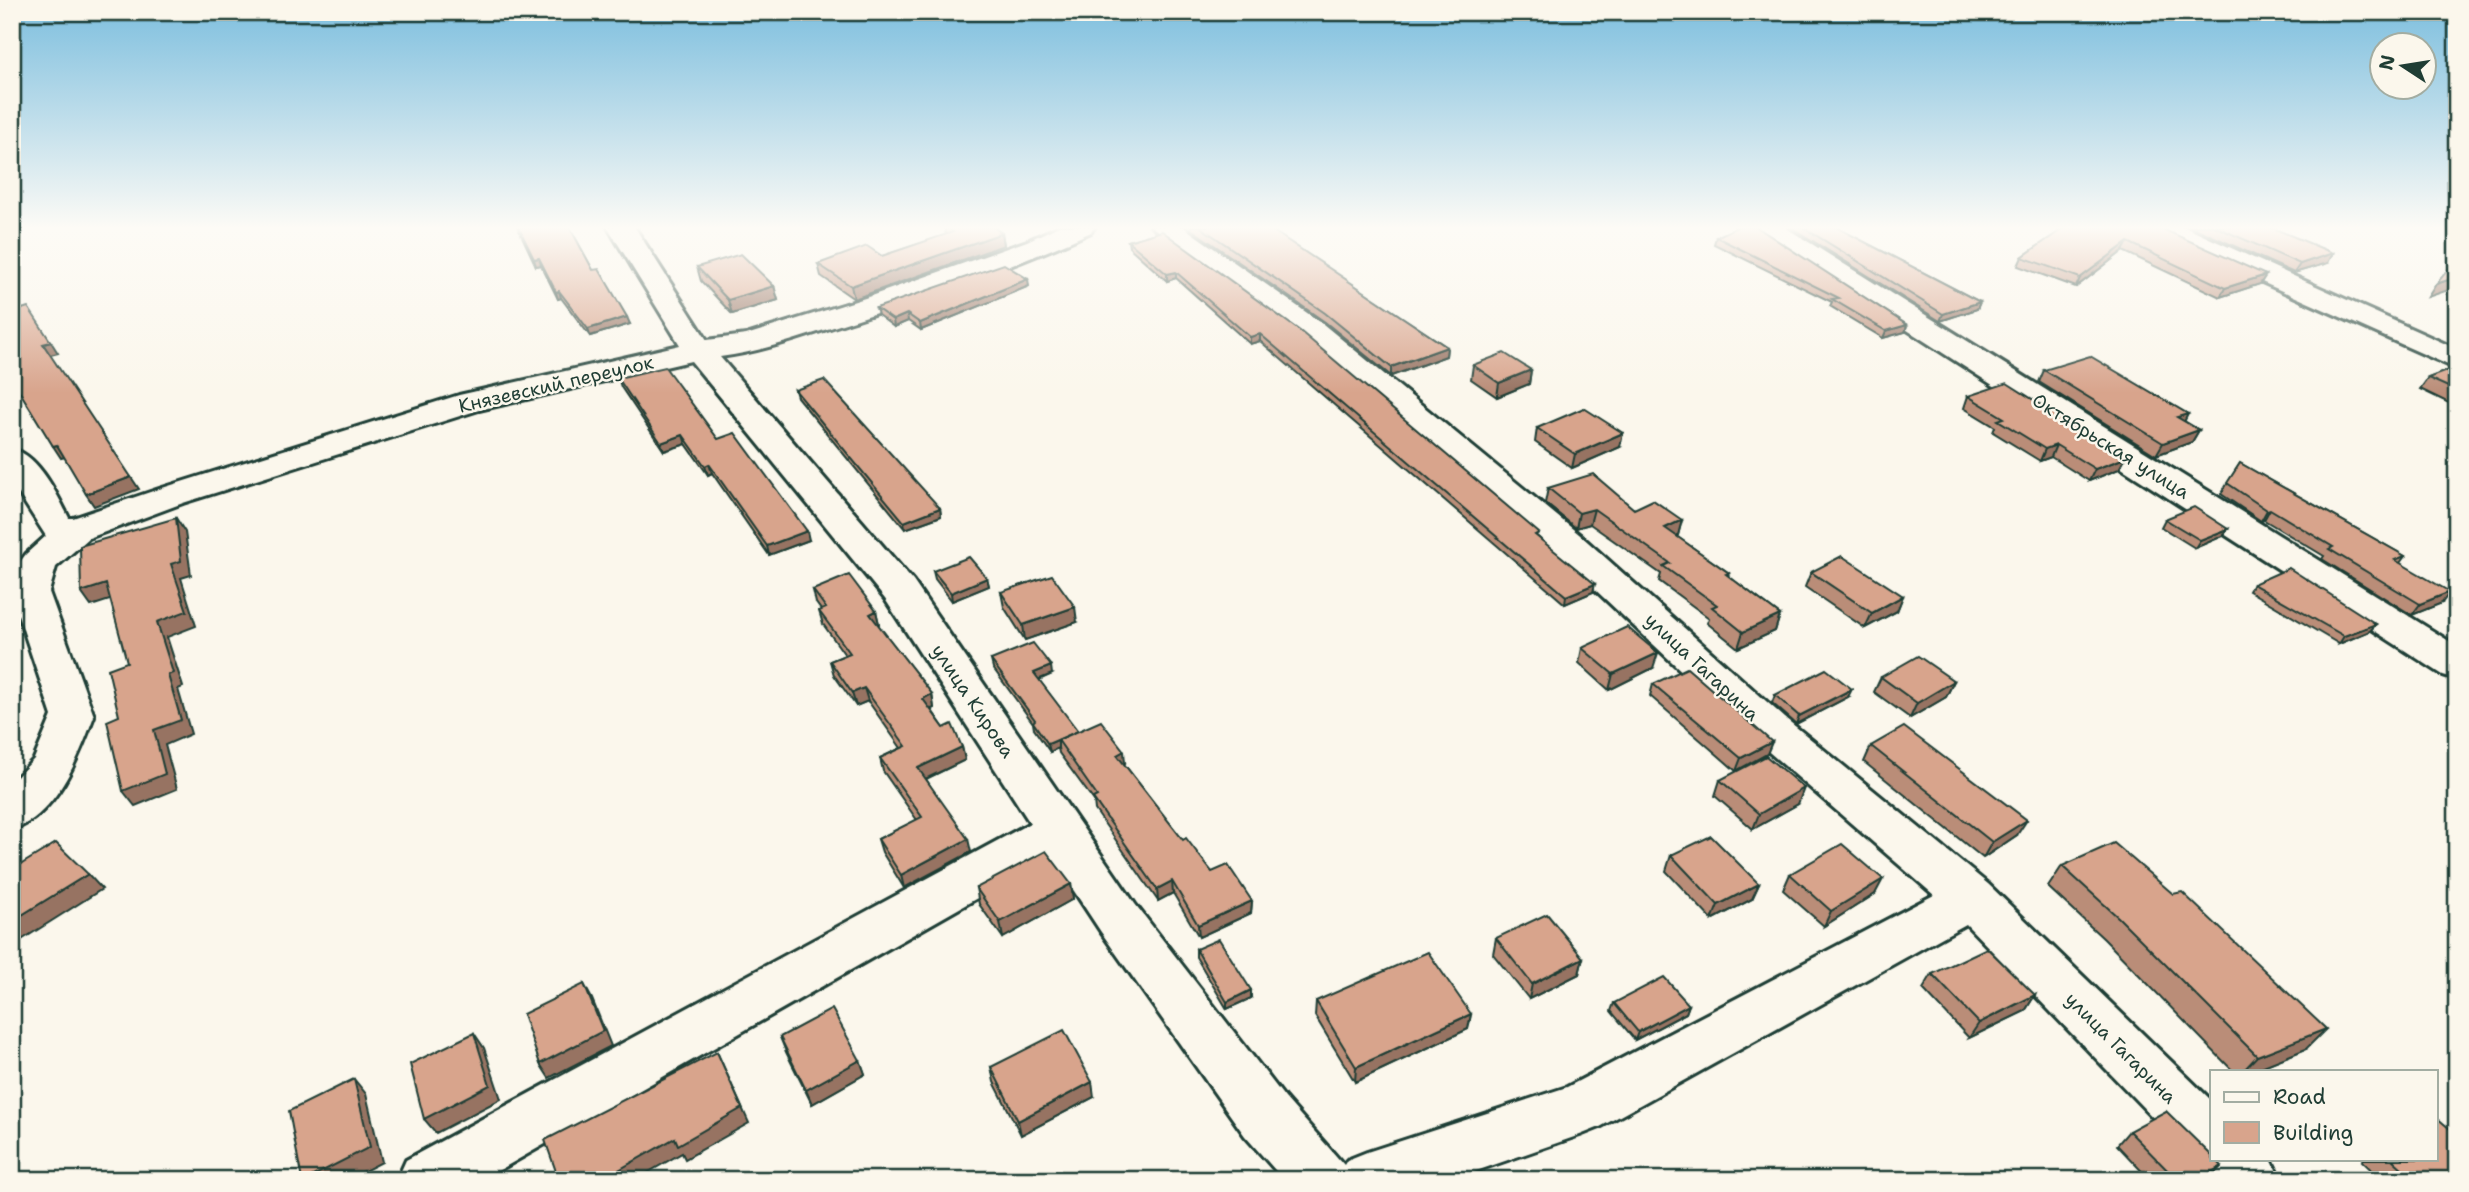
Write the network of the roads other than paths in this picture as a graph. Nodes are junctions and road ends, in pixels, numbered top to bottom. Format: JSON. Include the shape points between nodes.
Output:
{"nodes":[{"id":1,"x":655,"y":282,"type":"edge"},
{"id":2,"x":938,"y":282,"type":"edge"},
{"id":3,"x":1243,"y":282,"type":"edge"},
{"id":4,"x":1852,"y":282,"type":"edge"},
{"id":5,"x":2283,"y":282,"type":"edge"},
{"id":6,"x":698,"y":350,"type":"junction"},
{"id":7,"x":2457,"y":360,"type":"edge"},
{"id":8,"x":12,"y":459,"type":"edge"},
{"id":9,"x":76,"y":530,"type":"junction"},
{"id":10,"x":2457,"y":666,"type":"edge"},
{"id":11,"x":12,"y":812,"type":"edge"},
{"id":12,"x":1059,"y":829,"type":"junction"},
{"id":13,"x":1971,"y":898,"type":"junction"},
{"id":14,"x":2210,"y":1137,"type":"edge"},
{"id":15,"x":2232,"y":1160,"type":"edge"},
{"id":16,"x":426,"y":1180,"type":"edge"},
{"id":17,"x":1322,"y":1180,"type":"edge"},
{"id":18,"x":1367,"y":1180,"type":"edge"},
{"id":19,"x":2252,"y":1180,"type":"edge"}],
"edges":[{"from":1,"to":6,"type":"street","name":"улица Кирова"},
{"from":2,"to":6,"type":"street","name":"Князевский переулок","via":[[750,344]]},
{"from":3,"to":13,"type":"street","name":"улица Гагарина","via":[[1312,330],[1566,542],[1770,729]]},
{"from":4,"to":10,"type":"street","name":"Октябрьская улица"},
{"from":5,"to":7,"type":"street"},
{"from":6,"to":9,"type":"street","name":"Князевский переулок","via":[[470,402]]},
{"from":6,"to":12,"type":"street","name":"улица Кирова","via":[[899,590]]},
{"from":8,"to":9,"type":"street","via":[[57,528]]},
{"from":9,"to":11,"type":"street","name":"Князевский переулок","via":[[39,562],[30,592],[73,716],[52,768]]},
{"from":12,"to":16,"type":"street"},
{"from":12,"to":17,"type":"street","name":"улица Кирова","via":[[1118,918],[1265,1117]]},
{"from":13,"to":14,"type":"street","name":"улица Гагарина"},
{"from":13,"to":18,"type":"street","via":[[1580,1109]]},
{"from":15,"to":19,"type":"street"}]}
